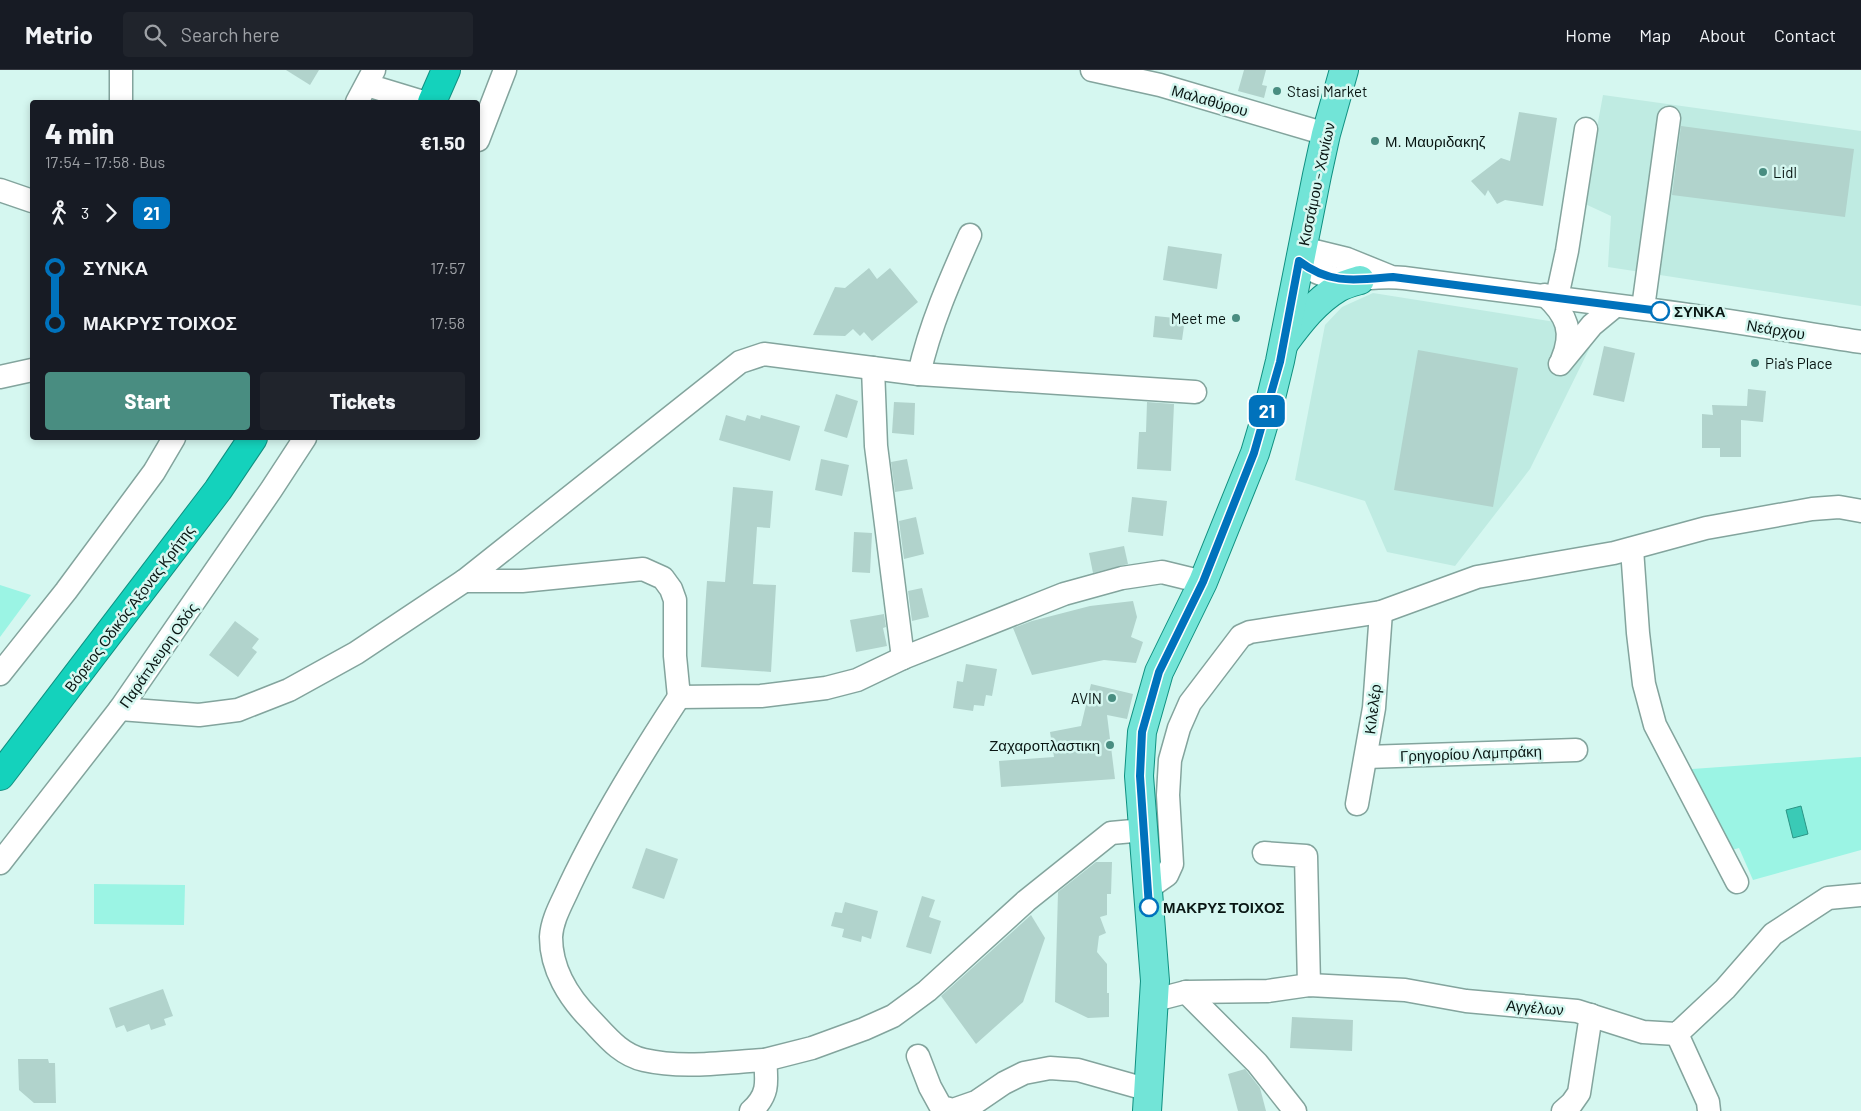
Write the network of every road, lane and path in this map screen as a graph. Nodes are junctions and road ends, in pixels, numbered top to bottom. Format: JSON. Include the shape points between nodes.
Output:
{"nodes":[{"id":1,"x":121,"y":70,"type":"edge"},
{"id":2,"x":505,"y":70,"type":"edge"},
{"id":3,"x":1092,"y":70,"type":"edge"},
{"id":4,"x":1344,"y":70,"type":"edge"},
{"id":5,"x":366,"y":86,"type":"edge"},
{"id":6,"x":435,"y":91,"type":"edge"},
{"id":7,"x":121,"y":100,"type":"edge"},
{"id":8,"x":1668,"y":118,"type":"dead end"},
{"id":9,"x":480,"y":128,"type":"edge"},
{"id":10,"x":1586,"y":129,"type":"dead end"},
{"id":11,"x":1326,"y":134,"type":"junction"},
{"id":12,"x":0,"y":190,"type":"edge"},
{"id":13,"x":30,"y":201,"type":"edge"},
{"id":14,"x":970,"y":235,"type":"dead end"},
{"id":15,"x":1301,"y":254,"type":"junction"},
{"id":16,"x":1361,"y":272,"type":"junction"},
{"id":17,"x":1551,"y":296,"type":"junction"},
{"id":18,"x":1615,"y":306,"type":"junction"},
{"id":19,"x":1643,"y":308,"type":"junction"},
{"id":20,"x":1861,"y":342,"type":"edge"},
{"id":21,"x":1284,"y":343,"type":"junction"},
{"id":22,"x":873,"y":368,"type":"junction"},
{"id":23,"x":30,"y":370,"type":"edge"},
{"id":24,"x":919,"y":374,"type":"junction"},
{"id":25,"x":0,"y":377,"type":"edge"},
{"id":26,"x":1195,"y":392,"type":"dead end"},
{"id":27,"x":173,"y":440,"type":"edge"},
{"id":28,"x":252,"y":440,"type":"edge"},
{"id":29,"x":304,"y":440,"type":"edge"},
{"id":30,"x":1861,"y":511,"type":"edge"},
{"id":31,"x":1632,"y":549,"type":"junction"},
{"id":32,"x":464,"y":581,"type":"junction"},
{"id":33,"x":1203,"y":582,"type":"junction"},
{"id":34,"x":1380,"y":612,"type":"junction"},
{"id":35,"x":903,"y":658,"type":"junction"},
{"id":36,"x":0,"y":674,"type":"edge"},
{"id":37,"x":680,"y":698,"type":"junction"},
{"id":38,"x":120,"y":709,"type":"junction"},
{"id":39,"x":1576,"y":750,"type":"dead end"},
{"id":40,"x":1366,"y":757,"type":"junction"},
{"id":41,"x":0,"y":776,"type":"edge"},
{"id":42,"x":1357,"y":804,"type":"dead end"},
{"id":43,"x":1144,"y":830,"type":"junction"},
{"id":44,"x":1264,"y":853,"type":"dead end"},
{"id":45,"x":0,"y":863,"type":"edge"},
{"id":46,"x":1737,"y":882,"type":"dead end"},
{"id":47,"x":1148,"y":888,"type":"junction"},
{"id":48,"x":1861,"y":895,"type":"edge"},
{"id":49,"x":1309,"y":985,"type":"junction"},
{"id":50,"x":1186,"y":992,"type":"junction"},
{"id":51,"x":1155,"y":1000,"type":"junction"},
{"id":52,"x":1591,"y":1015,"type":"junction"},
{"id":53,"x":1677,"y":1034,"type":"junction"},
{"id":54,"x":918,"y":1056,"type":"dead end"},
{"id":55,"x":766,"y":1063,"type":"junction"},
{"id":56,"x":1148,"y":1101,"type":"edge"},
{"id":57,"x":751,"y":1111,"type":"edge"},
{"id":58,"x":1295,"y":1111,"type":"edge"},
{"id":59,"x":1563,"y":1111,"type":"edge"},
{"id":60,"x":1709,"y":1111,"type":"edge"}],
"edges":[{"from":1,"to":7,"type":"street"},
{"from":2,"to":9,"type":"street"},
{"from":3,"to":11,"type":"street","name":"Μαλαθύρου","via":[[1160,85]]},
{"from":4,"to":11,"type":"main road","name":"Κισσάμου - Χανίων"},
{"from":5,"to":6,"type":"street"},
{"from":8,"to":19,"type":"street"},
{"from":10,"to":17,"type":"street","via":[[1567,251]]},
{"from":11,"to":15,"type":"main road","name":"Κισσάμου - Χανίων"},
{"from":12,"to":13,"type":"street"},
{"from":14,"to":24,"type":"street","via":[[946,289]]},
{"from":15,"to":16,"type":"street","name":"Νεάρχου","via":[[1313,272],[1325,277]]},
{"from":15,"to":21,"type":"main road","name":"Κισσάμου - Χανίων"},
{"from":16,"to":17,"type":"street","name":"Νεάρχου"},
{"from":16,"to":21,"type":"main road","via":[[1323,299]]},
{"from":17,"to":18,"type":"street","name":"Νεάρχου"},
{"from":17,"to":18,"type":"street","via":[[1566,322],[1567,348],[1560,364],[1592,325]]},
{"from":18,"to":19,"type":"street","name":"Νεάρχου"},
{"from":19,"to":20,"type":"street","name":"Νεάρχου"},
{"from":21,"to":33,"type":"main road","name":"Κισσάμου - Χανίων","via":[[1254,453]]},
{"from":22,"to":24,"type":"street"},
{"from":22,"to":32,"type":"street","via":[[764,354],[740,362]]},
{"from":22,"to":35,"type":"street","via":[[876,446]]},
{"from":23,"to":25,"type":"street"},
{"from":24,"to":26,"type":"street"},
{"from":27,"to":36,"type":"street","via":[[148,480]]},
{"from":28,"to":41,"type":"highway","name":"Βόρειος Οδικός Άξονας Κρήτης","via":[[206,506]]},
{"from":29,"to":38,"type":"street","name":"Παράπλευρη Οδός"},
{"from":30,"to":31,"type":"street","via":[[1839,507],[1812,509],[1706,528]]},
{"from":31,"to":34,"type":"street","via":[[1477,577]]},
{"from":31,"to":46,"type":"street","via":[[1643,675],[1655,726]]},
{"from":32,"to":37,"type":"street","via":[[522,581],[643,569],[663,578],[675,600],[675,656]]},
{"from":32,"to":38,"type":"street","via":[[356,653],[289,690],[238,710],[199,715]]},
{"from":33,"to":35,"type":"street","via":[[1162,572],[1122,578],[1064,594]]},
{"from":33,"to":43,"type":"main road","name":"Κισσάμου - Χανίων","via":[[1159,672],[1142,732],[1140,776]]},
{"from":34,"to":40,"type":"street","name":"Κιλελέρ","via":[[1374,708]]},
{"from":34,"to":47,"type":"street","via":[[1241,636],[1190,703],[1179,728],[1170,760],[1168,795],[1172,864],[1167,875]]},
{"from":35,"to":37,"type":"street","via":[[857,680],[826,688],[761,696]]},
{"from":37,"to":55,"type":"street","via":[[641,756],[564,898],[553,923],[551,938],[556,968],[584,1013],[621,1051],[642,1060],[664,1063]]},
{"from":38,"to":45,"type":"street","name":"Παράπλευρη Οδός"},
{"from":39,"to":40,"type":"street","name":"Γρηγορίου Λαμπράκη"},
{"from":40,"to":42,"type":"street","name":"Κιλελέρ"},
{"from":43,"to":47,"type":"main road","name":"Κισσάμου - Χανίων"},
{"from":43,"to":55,"type":"street","via":[[1111,834],[1026,901],[927,991],[893,1016]]},
{"from":44,"to":49,"type":"street","via":[[1306,856]]},
{"from":47,"to":51,"type":"main road","name":"Κισσάμου - Χανίων"},
{"from":48,"to":53,"type":"street","via":[[1828,898],[1773,934],[1725,989]]},
{"from":49,"to":50,"type":"street","name":"Αγγέλων","via":[[1268,991]]},
{"from":49,"to":52,"type":"street","name":"Αγγέλων","via":[[1405,990],[1466,1001]]},
{"from":50,"to":51,"type":"street","name":"Αγγέλων"},
{"from":50,"to":58,"type":"street","via":[[1257,1063]]},
{"from":51,"to":56,"type":"main road","name":"Κισσάμου - Χανίων"},
{"from":52,"to":53,"type":"street","name":"Αγγέλων","via":[[1643,1032]]},
{"from":52,"to":59,"type":"street","via":[[1579,1093]]},
{"from":53,"to":60,"type":"street","via":[[1708,1102]]},
{"from":54,"to":56,"type":"street","via":[[940,1107],[953,1110],[976,1102],[1024,1074],[1050,1068],[1078,1070]]},
{"from":55,"to":57,"type":"street","via":[[767,1086],[758,1105]]}]}
